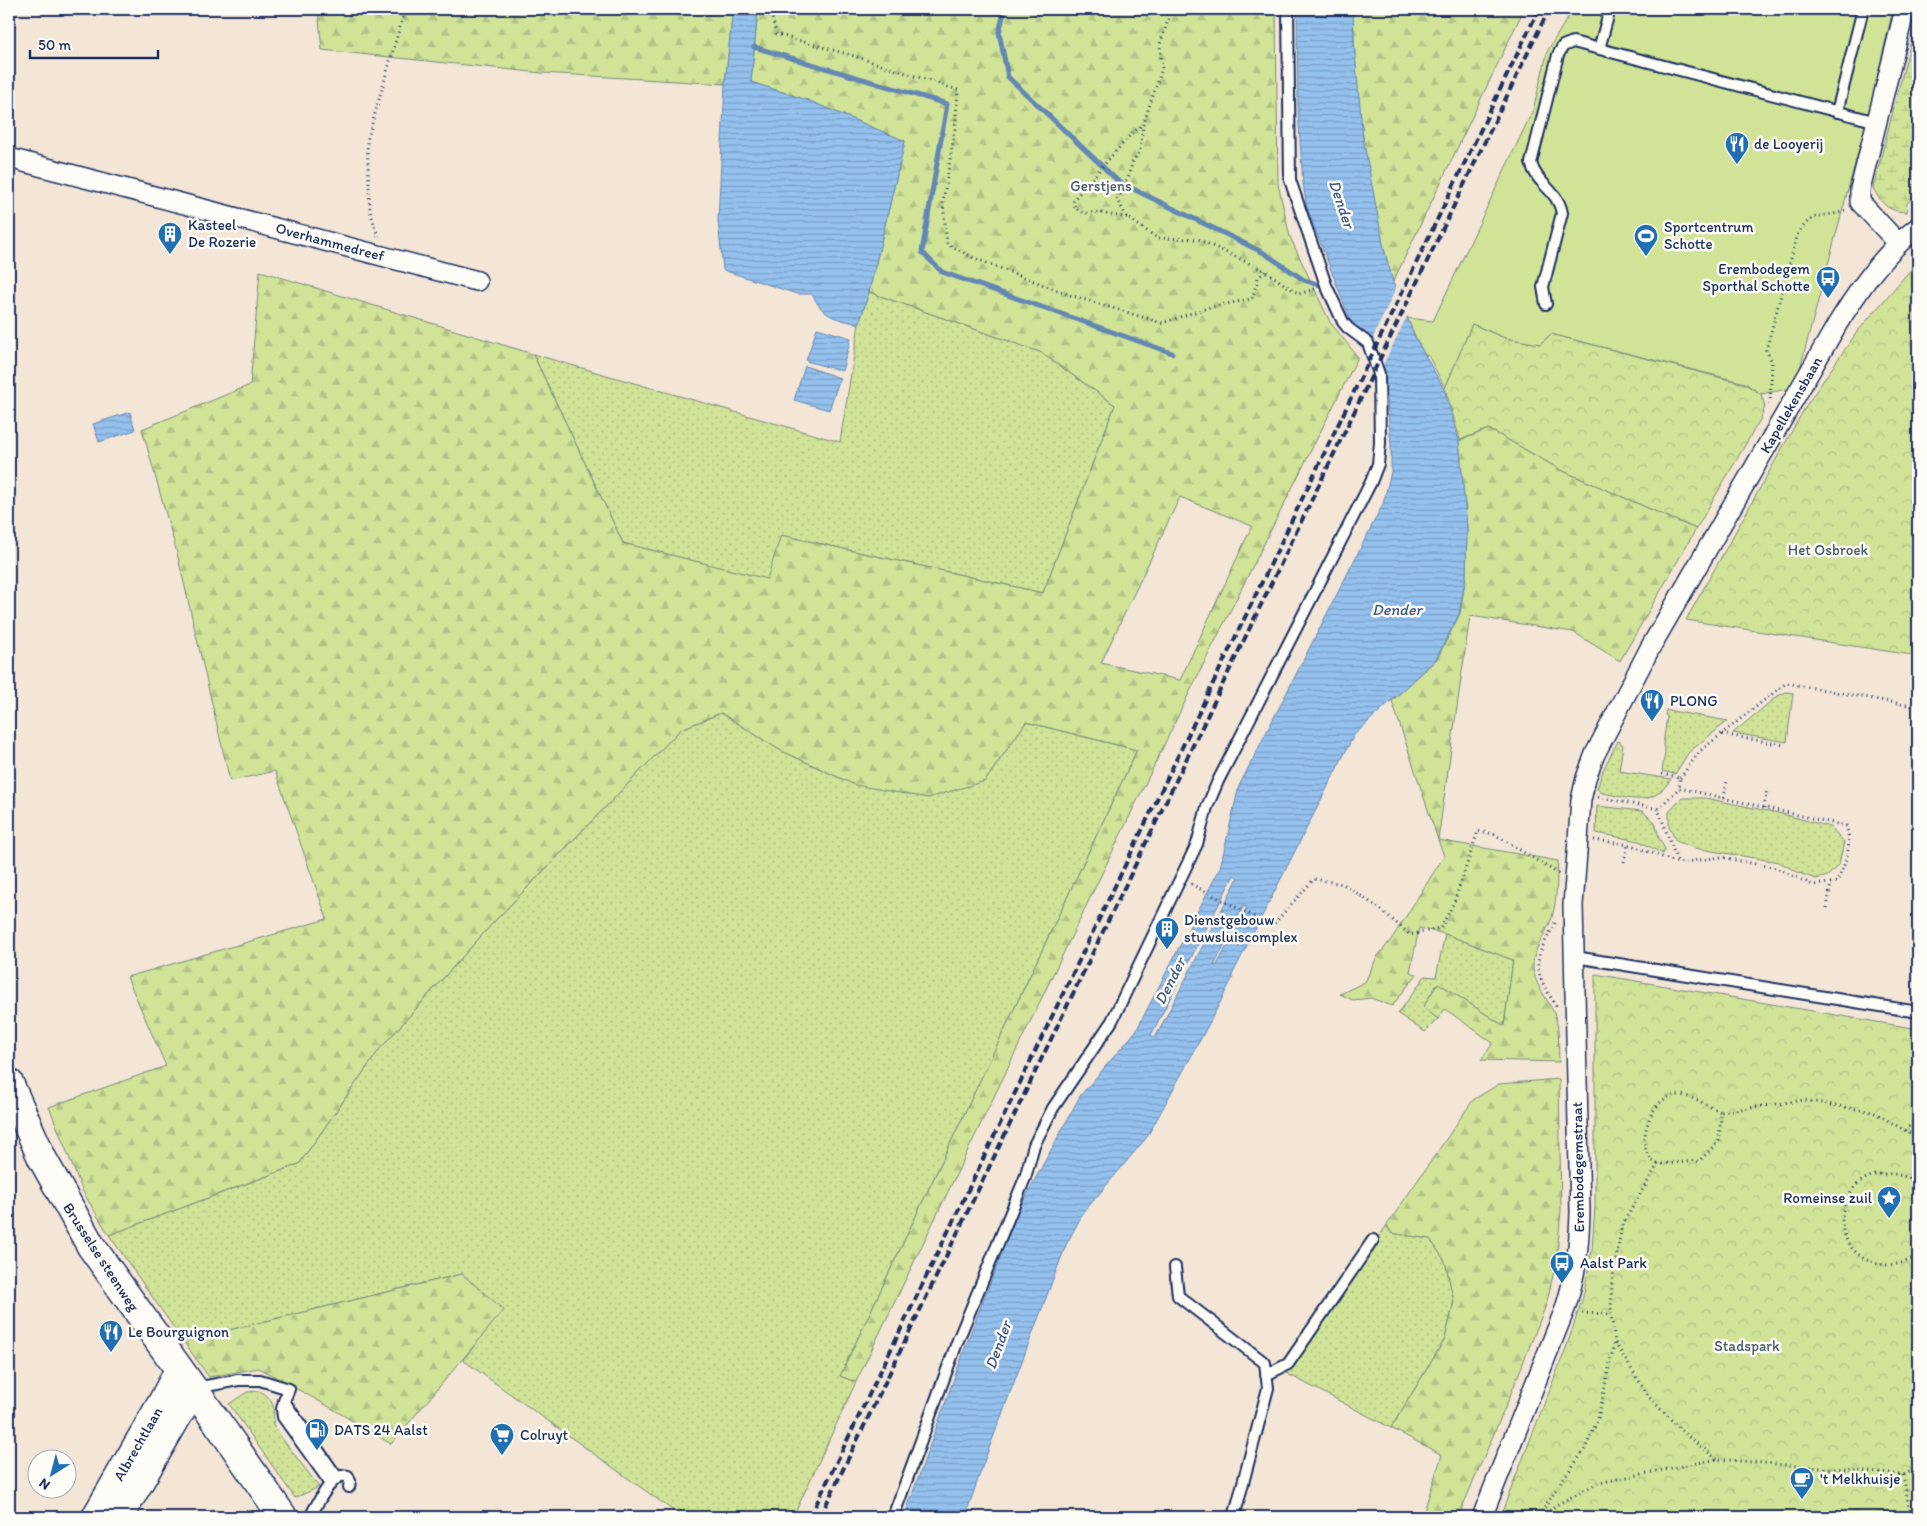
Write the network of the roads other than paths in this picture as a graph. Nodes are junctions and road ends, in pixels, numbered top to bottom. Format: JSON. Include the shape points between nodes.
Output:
{"nodes":[{"id":1,"x":1288,"y":9,"type":"edge"},
{"id":2,"x":1610,"y":9,"type":"edge"},
{"id":3,"x":1863,"y":9,"type":"edge"},
{"id":4,"x":1905,"y":9,"type":"edge"},
{"id":5,"x":1599,"y":49,"type":"junction"},
{"id":6,"x":1837,"y":112,"type":"junction"},
{"id":7,"x":1877,"y":122,"type":"junction"},
{"id":8,"x":9,"y":158,"type":"edge"},
{"id":9,"x":1918,"y":228,"type":"edge"},
{"id":10,"x":1898,"y":243,"type":"junction"},
{"id":11,"x":477,"y":281,"type":"dead end"},
{"id":12,"x":1546,"y":304,"type":"dead end"},
{"id":13,"x":1582,"y":797,"type":"joint"},
{"id":14,"x":1575,"y":957,"type":"junction"},
{"id":15,"x":1918,"y":1012,"type":"edge"},
{"id":16,"x":9,"y":1083,"type":"edge"},
{"id":17,"x":1374,"y":1240,"type":"dead end"},
{"id":18,"x":1176,"y":1267,"type":"dead end"},
{"id":19,"x":1266,"y":1376,"type":"junction"},
{"id":20,"x":186,"y":1379,"type":"junction"},
{"id":21,"x":334,"y":1480,"type":"junction"},
{"id":22,"x":349,"y":1487,"type":"dead end"},
{"id":23,"x":96,"y":1517,"type":"edge"},
{"id":24,"x":119,"y":1517,"type":"edge"},
{"id":25,"x":283,"y":1517,"type":"edge"},
{"id":26,"x":310,"y":1517,"type":"edge"},
{"id":27,"x":893,"y":1517,"type":"edge"},
{"id":28,"x":1234,"y":1517,"type":"edge"},
{"id":29,"x":1482,"y":1517,"type":"edge"}],
"edges":[{"from":1,"to":27,"type":"lane","via":[[1290,180],[1342,322],[1368,343],[1379,374],[1378,464],[1218,781],[1197,844],[1112,1020],[1053,1108],[1034,1145]]},
{"from":2,"to":5,"type":"lane"},
{"from":3,"to":6,"type":"lane"},
{"from":4,"to":7,"type":"street"},
{"from":5,"to":6,"type":"lane"},
{"from":5,"to":12,"type":"lane","via":[[1573,42],[1563,46],[1531,163],[1539,181],[1560,203],[1562,213],[1543,287]]},
{"from":6,"to":7,"type":"lane"},
{"from":7,"to":10,"type":"street","via":[[1860,189],[1860,202]]},
{"from":8,"to":11,"type":"street","name":"Overhammedreef"},
{"from":9,"to":10,"type":"street","name":"Kapellekensbaan"},
{"from":10,"to":13,"type":"street","name":"Kapellekensbaan","via":[[1858,291],[1838,322],[1650,648],[1595,754]]},
{"from":13,"to":14,"type":"street","name":"Erembodegemstraat","via":[[1573,905]]},
{"from":14,"to":15,"type":"lane"},
{"from":14,"to":29,"type":"street","name":"Erembodegemstraat","via":[[1579,1251],[1566,1309]]},
{"from":16,"to":20,"type":"main road","name":"Brusselse steenweg","via":[[42,1158],[87,1239]]},
{"from":17,"to":19,"type":"lane","via":[[1288,1364]]},
{"from":18,"to":19,"type":"lane","via":[[1178,1296],[1265,1363]]},
{"from":19,"to":28,"type":"lane","via":[[1268,1388]]},
{"from":20,"to":21,"type":"lane","via":[[260,1380],[289,1389],[284,1401]]},
{"from":20,"to":23,"type":"main road","name":"Albrechtlaan","via":[[163,1401]]},
{"from":20,"to":24,"type":"main road","name":"Albrechtlaan"},
{"from":20,"to":25,"type":"main road","name":"Brusselse steenweg"},
{"from":21,"to":22,"type":"lane","via":[[342,1474],[348,1476]]},
{"from":21,"to":26,"type":"lane"}]}
